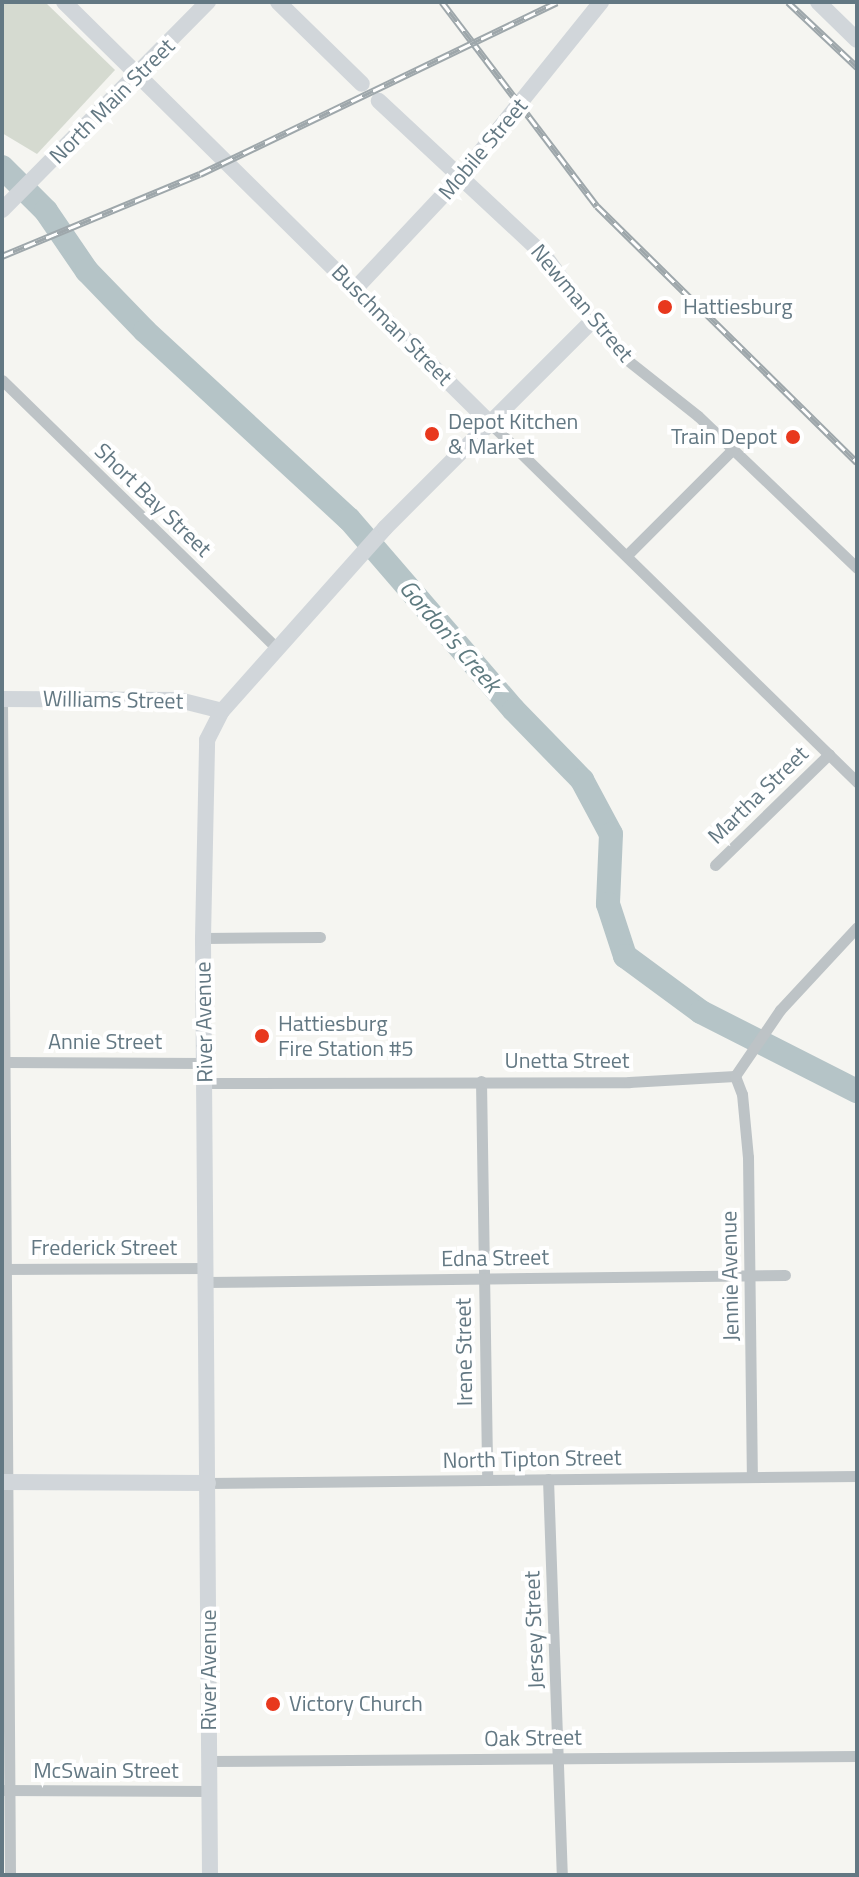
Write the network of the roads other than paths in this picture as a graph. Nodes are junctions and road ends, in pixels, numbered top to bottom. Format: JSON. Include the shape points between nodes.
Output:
{"nodes":[{"id":1,"x":64,"y":2,"type":"edge"},
{"id":2,"x":208,"y":2,"type":"edge"},
{"id":3,"x":278,"y":2,"type":"edge"},
{"id":4,"x":601,"y":2,"type":"edge"},
{"id":5,"x":818,"y":2,"type":"edge"},
{"id":6,"x":857,"y":40,"type":"edge"},
{"id":7,"x":137,"y":76,"type":"junction"},
{"id":8,"x":362,"y":84,"type":"dead end"},
{"id":9,"x":379,"y":101,"type":"dead end"},
{"id":10,"x":462,"y":175,"type":"junction"},
{"id":11,"x":8,"y":204,"type":"edge"},
{"id":12,"x":356,"y":288,"type":"junction"},
{"id":13,"x":592,"y":321,"type":"junction"},
{"id":14,"x":2,"y":380,"type":"edge"},
{"id":15,"x":492,"y":425,"type":"junction"},
{"id":16,"x":733,"y":449,"type":"junction"},
{"id":17,"x":628,"y":554,"type":"junction"},
{"id":18,"x":857,"y":568,"type":"edge"},
{"id":19,"x":277,"y":648,"type":"junction"},
{"id":20,"x":2,"y":699,"type":"edge"},
{"id":21,"x":222,"y":711,"type":"junction"},
{"id":22,"x":829,"y":754,"type":"junction"},
{"id":23,"x":857,"y":782,"type":"edge"},
{"id":24,"x":715,"y":865,"type":"dead end"},
{"id":25,"x":857,"y":927,"type":"edge"},
{"id":26,"x":320,"y":937,"type":"dead end"},
{"id":27,"x":203,"y":938,"type":"junction"},
{"id":28,"x":6,"y":1062,"type":"junction"},
{"id":29,"x":204,"y":1063,"type":"junction"},
{"id":30,"x":738,"y":1070,"type":"junction"},
{"id":31,"x":4,"y":1075,"type":"edge"},
{"id":32,"x":481,"y":1081,"type":"junction"},
{"id":33,"x":204,"y":1083,"type":"junction"},
{"id":34,"x":5,"y":1269,"type":"edge"},
{"id":35,"x":206,"y":1275,"type":"junction"},
{"id":36,"x":785,"y":1275,"type":"dead end"},
{"id":37,"x":750,"y":1276,"type":"junction"},
{"id":38,"x":482,"y":1278,"type":"junction"},
{"id":39,"x":752,"y":1476,"type":"junction"},
{"id":40,"x":857,"y":1476,"type":"edge"},
{"id":41,"x":487,"y":1479,"type":"junction"},
{"id":42,"x":548,"y":1479,"type":"junction"},
{"id":43,"x":4,"y":1482,"type":"edge"},
{"id":44,"x":208,"y":1483,"type":"junction"},
{"id":45,"x":857,"y":1756,"type":"edge"},
{"id":46,"x":558,"y":1757,"type":"junction"},
{"id":47,"x":210,"y":1761,"type":"junction"},
{"id":48,"x":5,"y":1790,"type":"edge"},
{"id":49,"x":210,"y":1791,"type":"junction"},
{"id":50,"x":10,"y":1875,"type":"edge"},
{"id":51,"x":210,"y":1875,"type":"edge"},
{"id":52,"x":562,"y":1875,"type":"edge"}],
"edges":[{"from":1,"to":7,"type":"main road","name":"Buschman Street"},
{"from":2,"to":7,"type":"main road","name":"North Main Street"},
{"from":3,"to":8,"type":"main road"},
{"from":4,"to":10,"type":"main road","name":"Mobile Street"},
{"from":5,"to":6,"type":"main road"},
{"from":7,"to":11,"type":"main road","name":"North Main Street"},
{"from":7,"to":12,"type":"main road","name":"Buschman Street"},
{"from":9,"to":10,"type":"main road","name":"Newman Street"},
{"from":10,"to":12,"type":"main road","name":"Mobile Street"},
{"from":10,"to":13,"type":"main road","name":"Newman Street","via":[[560,272]]},
{"from":12,"to":15,"type":"main road","name":"Buschman Street"},
{"from":13,"to":15,"type":"main road","name":"River Avenue"},
{"from":13,"to":16,"type":"street","name":"Newman Street","via":[[621,355]]},
{"from":14,"to":19,"type":"street","name":"Short Bay Street"},
{"from":15,"to":17,"type":"street","name":"Buschman Street"},
{"from":15,"to":19,"type":"main road","name":"River Avenue","via":[[385,528]]},
{"from":16,"to":17,"type":"street"},
{"from":16,"to":18,"type":"street","name":"Newman Street"},
{"from":17,"to":22,"type":"street","name":"Buschman Street"},
{"from":19,"to":21,"type":"main road","name":"River Avenue"},
{"from":20,"to":21,"type":"main road","name":"Williams Street","via":[[179,700]]},
{"from":20,"to":28,"type":"street"},
{"from":21,"to":27,"type":"main road","name":"River Avenue","via":[[204,760]]},
{"from":22,"to":23,"type":"street","name":"Buschman Street"},
{"from":22,"to":24,"type":"street","name":"Martha Street"},
{"from":25,"to":30,"type":"street","via":[[780,1010]]},
{"from":26,"to":27,"type":"street"},
{"from":27,"to":29,"type":"main road","name":"River Avenue"},
{"from":28,"to":29,"type":"street","name":"Annie Street"},
{"from":28,"to":31,"type":"street"},
{"from":29,"to":33,"type":"main road","name":"River Avenue"},
{"from":30,"to":32,"type":"street","name":"Unetta Street","via":[[629,1082]]},
{"from":30,"to":37,"type":"street","name":"Jennie Avenue","via":[[748,1157]]},
{"from":31,"to":34,"type":"street"},
{"from":32,"to":33,"type":"street","name":"Unetta Street"},
{"from":32,"to":38,"type":"street","name":"Irene Street"},
{"from":33,"to":35,"type":"main road","name":"River Avenue"},
{"from":34,"to":35,"type":"street","name":"Frederick Street"},
{"from":34,"to":43,"type":"street"},
{"from":35,"to":38,"type":"street","name":"Edna Street"},
{"from":35,"to":44,"type":"main road","name":"River Avenue"},
{"from":36,"to":37,"type":"street","name":"Edna Street"},
{"from":37,"to":38,"type":"street","name":"Edna Street"},
{"from":37,"to":39,"type":"street","name":"Jennie Avenue"},
{"from":38,"to":41,"type":"street","name":"Irene Street"},
{"from":39,"to":40,"type":"street","name":"North Tipton Street"},
{"from":39,"to":42,"type":"street","name":"North Tipton Street"},
{"from":41,"to":42,"type":"street","name":"North Tipton Street"},
{"from":41,"to":44,"type":"street","name":"North Tipton Street"},
{"from":42,"to":46,"type":"street","name":"Jersey Street"},
{"from":43,"to":44,"type":"main road"},
{"from":43,"to":48,"type":"street"},
{"from":44,"to":47,"type":"main road","name":"River Avenue"},
{"from":45,"to":46,"type":"street","name":"Oak Street"},
{"from":46,"to":47,"type":"street","name":"Oak Street"},
{"from":46,"to":52,"type":"street","name":"Jersey Street"},
{"from":47,"to":49,"type":"main road","name":"River Avenue"},
{"from":48,"to":49,"type":"street","name":"McSwain Street"},
{"from":48,"to":50,"type":"street"},
{"from":49,"to":51,"type":"main road","name":"River Avenue"}]}
